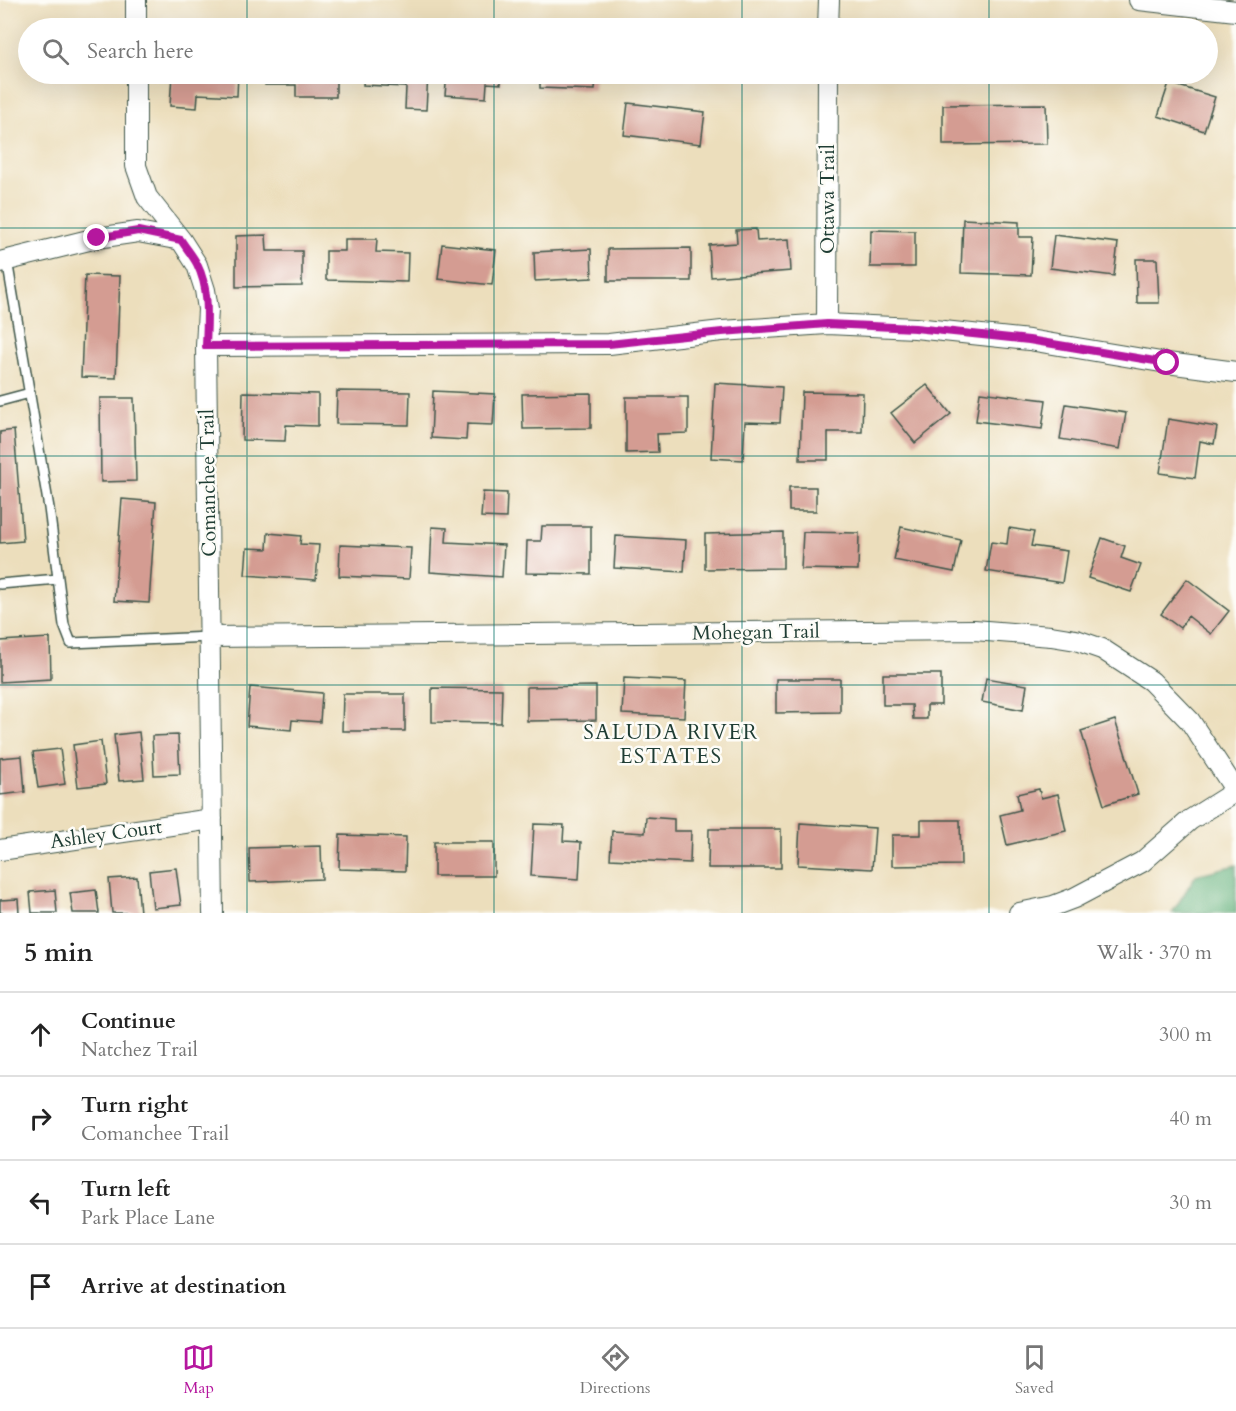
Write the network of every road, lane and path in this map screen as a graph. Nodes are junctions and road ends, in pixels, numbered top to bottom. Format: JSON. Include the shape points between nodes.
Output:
{"nodes":[{"id":1,"x":136,"y":0,"type":"edge"},
{"id":2,"x":829,"y":0,"type":"edge"},
{"id":3,"x":1139,"y":0,"type":"edge"},
{"id":4,"x":1236,"y":11,"type":"edge"},
{"id":5,"x":136,"y":18,"type":"edge"},
{"id":6,"x":828,"y":18,"type":"edge"},
{"id":7,"x":136,"y":84,"type":"edge"},
{"id":8,"x":828,"y":84,"type":"edge"},
{"id":9,"x":181,"y":240,"type":"junction"},
{"id":10,"x":4,"y":261,"type":"edge"},
{"id":11,"x":827,"y":324,"type":"junction"},
{"id":12,"x":206,"y":346,"type":"junction"},
{"id":13,"x":1236,"y":372,"type":"edge"},
{"id":14,"x":30,"y":393,"type":"junction"},
{"id":15,"x":0,"y":401,"type":"edge"},
{"id":16,"x":58,"y":579,"type":"junction"},
{"id":17,"x":0,"y":584,"type":"edge"},
{"id":18,"x":210,"y":637,"type":"junction"},
{"id":19,"x":1236,"y":791,"type":"edge"},
{"id":20,"x":212,"y":819,"type":"junction"},
{"id":21,"x":0,"y":850,"type":"edge"},
{"id":22,"x":213,"y":913,"type":"edge"},
{"id":23,"x":1019,"y":913,"type":"edge"}],
"edges":[{"from":1,"to":5,"type":"street"},
{"from":2,"to":6,"type":"street"},
{"from":3,"to":4,"type":"street"},
{"from":7,"to":9,"type":"street","name":"Comanchee Trail","via":[[136,166],[147,196]]},
{"from":8,"to":11,"type":"street","name":"Ottawa Trail"},
{"from":9,"to":10,"type":"street","via":[[138,231]]},
{"from":9,"to":12,"type":"street","name":"Comanchee Trail","via":[[197,265],[206,290]]},
{"from":10,"to":14,"type":"lane"},
{"from":11,"to":12,"type":"street","via":[[609,344]]},
{"from":11,"to":13,"type":"street","via":[[1029,340]]},
{"from":12,"to":18,"type":"street","name":"Comanchee Trail"},
{"from":14,"to":15,"type":"lane"},
{"from":14,"to":16,"type":"lane"},
{"from":16,"to":17,"type":"lane"},
{"from":16,"to":18,"type":"lane","via":[[64,625],[71,643]]},
{"from":18,"to":19,"type":"street","name":"Mohegan Trail","via":[[962,630],[1051,636],[1102,649],[1151,681],[1190,721]]},
{"from":18,"to":20,"type":"street","name":"Comanchee Trail"},
{"from":19,"to":23,"type":"street","via":[[1190,820],[1142,862],[1074,898]]},
{"from":20,"to":21,"type":"street","name":"Ashley Court"},
{"from":20,"to":22,"type":"street","name":"Comanchee Trail"}]}
